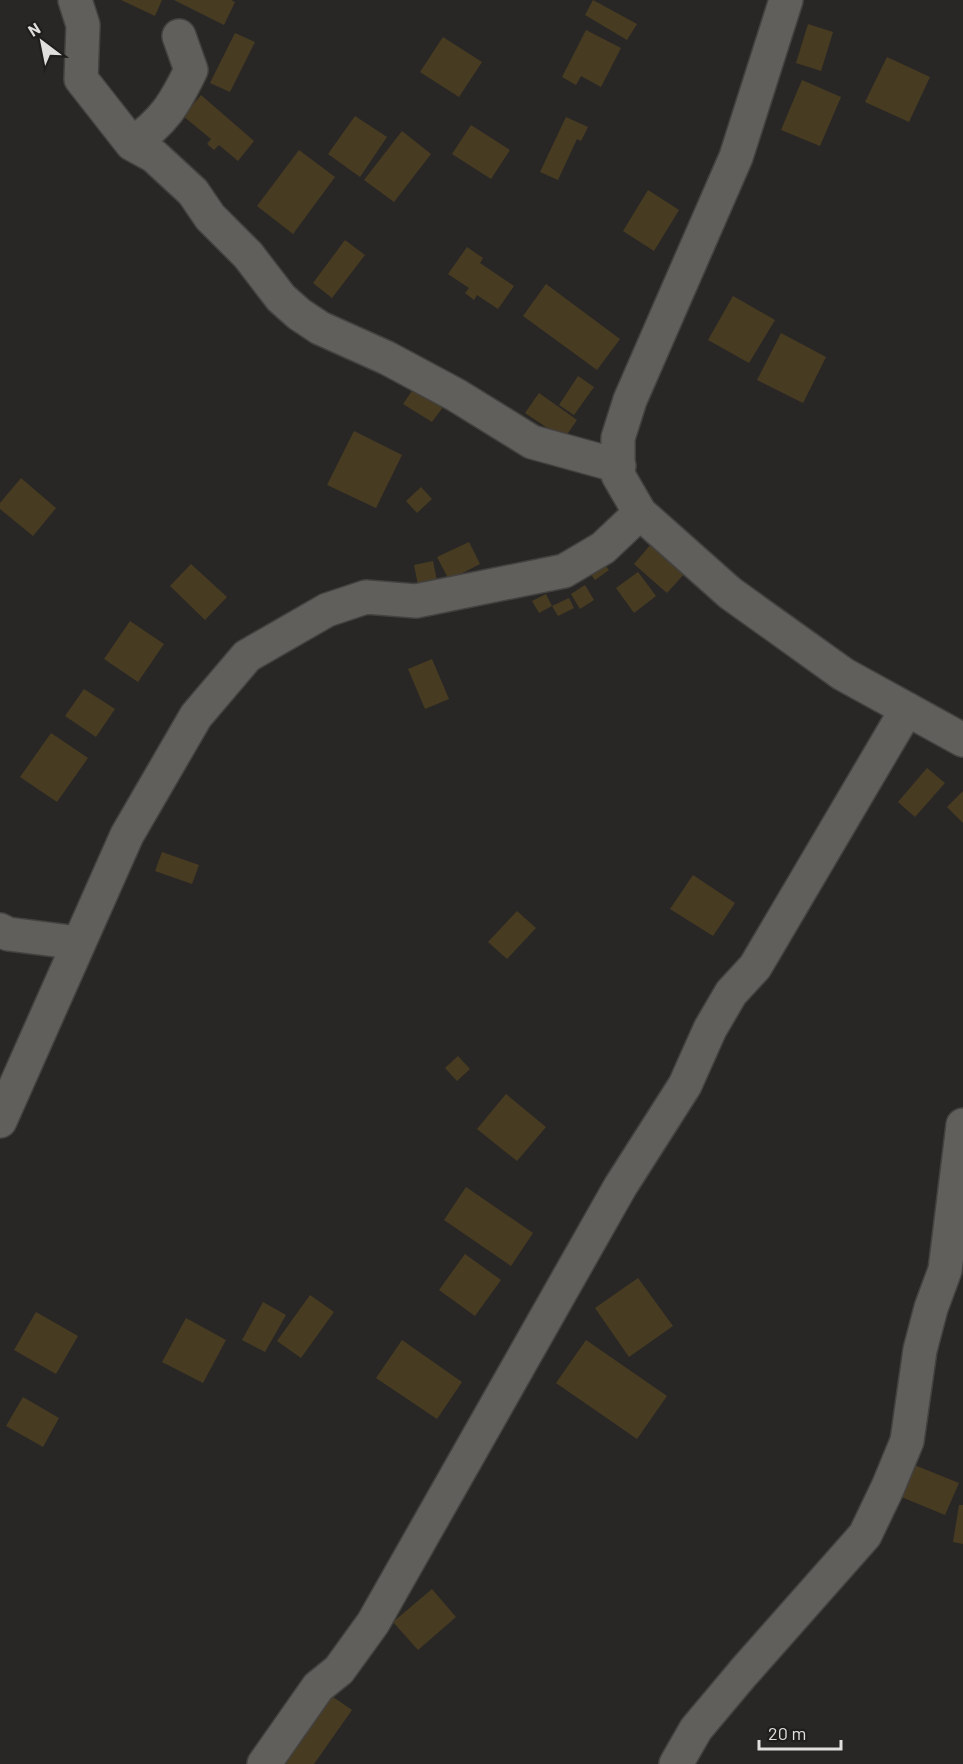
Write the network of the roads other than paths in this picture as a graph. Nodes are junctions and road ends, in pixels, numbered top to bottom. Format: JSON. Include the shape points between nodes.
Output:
{"nodes":[{"id":1,"x":75,"y":0,"type":"edge"},
{"id":2,"x":786,"y":0,"type":"edge"},
{"id":3,"x":179,"y":36,"type":"dead end"},
{"id":4,"x":132,"y":144,"type":"junction"},
{"id":5,"x":619,"y":466,"type":"junction"},
{"id":6,"x":640,"y":513,"type":"junction"},
{"id":7,"x":907,"y":709,"type":"junction"},
{"id":8,"x":963,"y":740,"type":"edge"},
{"id":9,"x":0,"y":930,"type":"edge"},
{"id":10,"x":79,"y":943,"type":"junction"},
{"id":11,"x":0,"y":1121,"type":"edge"},
{"id":12,"x":963,"y":1125,"type":"edge"},
{"id":13,"x":264,"y":1764,"type":"edge"},
{"id":14,"x":676,"y":1764,"type":"edge"}],
"edges":[{"from":1,"to":4,"type":"street","via":[[83,25],[81,79]]},
{"from":2,"to":5,"type":"street","via":[[736,157],[630,400],[618,438]]},
{"from":3,"to":4,"type":"street","via":[[191,70],[173,106]]},
{"from":4,"to":5,"type":"street","via":[[171,170],[281,298],[320,328],[387,358],[532,442]]},
{"from":5,"to":6,"type":"street","via":[[618,475]]},
{"from":6,"to":7,"type":"street","via":[[730,593],[843,674]]},
{"from":6,"to":10,"type":"street","via":[[603,548],[564,571],[416,601],[366,597],[327,610],[247,656],[196,716],[170,758],[127,835]]},
{"from":7,"to":8,"type":"street"},
{"from":7,"to":13,"type":"street","via":[[754,967],[731,993],[685,1085],[620,1187],[373,1623],[339,1670],[318,1687]]},
{"from":9,"to":10,"type":"street"},
{"from":10,"to":11,"type":"street"},
{"from":12,"to":14,"type":"street","via":[[945,1270],[920,1350],[907,1441],[888,1487],[865,1535],[742,1673],[696,1729]]}]}
